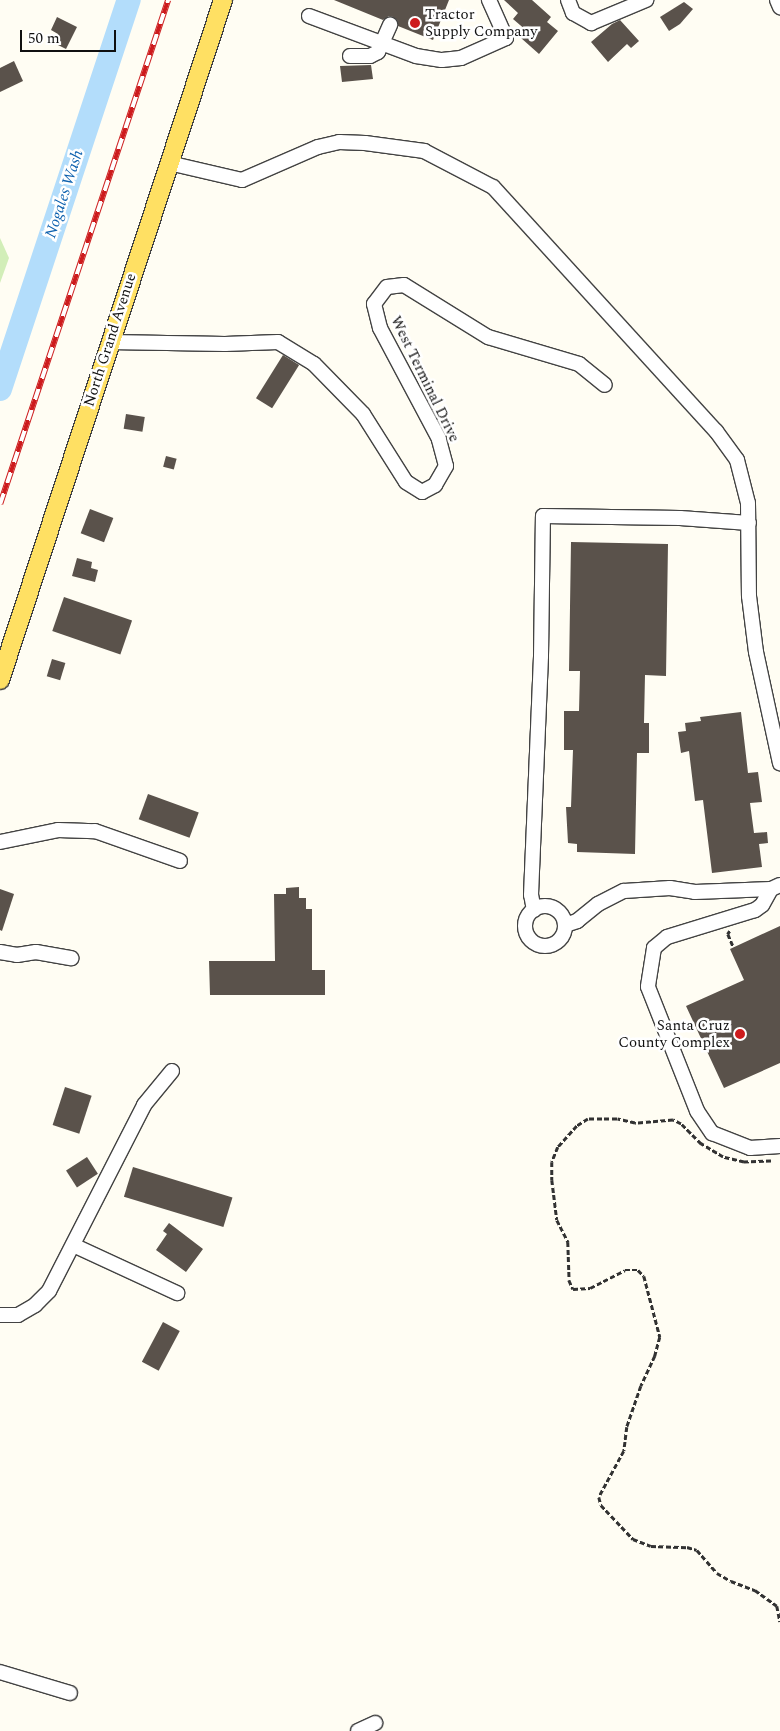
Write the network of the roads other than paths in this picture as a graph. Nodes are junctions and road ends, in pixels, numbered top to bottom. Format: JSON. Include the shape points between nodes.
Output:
{"nodes":[{"id":1,"x":223,"y":0,"type":"edge"},
{"id":2,"x":490,"y":0,"type":"edge"},
{"id":3,"x":568,"y":0,"type":"edge"},
{"id":4,"x":646,"y":0,"type":"edge"},
{"id":5,"x":777,"y":0,"type":"edge"},
{"id":6,"x":780,"y":7,"type":"edge"},
{"id":7,"x":309,"y":16,"type":"dead end"},
{"id":8,"x":390,"y":25,"type":"dead end"},
{"id":9,"x":383,"y":43,"type":"junction"},
{"id":10,"x":350,"y":56,"type":"dead end"},
{"id":11,"x":169,"y":163,"type":"junction"},
{"id":12,"x":109,"y":342,"type":"junction"},
{"id":13,"x":605,"y":385,"type":"dead end"},
{"id":14,"x":749,"y":523,"type":"junction"},
{"id":15,"x":0,"y":680,"type":"edge"},
{"id":16,"x":766,"y":695,"type":"junction"},
{"id":17,"x":780,"y":722,"type":"edge"},
{"id":18,"x":780,"y":763,"type":"edge"},
{"id":19,"x":0,"y":842,"type":"edge"},
{"id":20,"x":180,"y":861,"type":"dead end"},
{"id":21,"x":776,"y":887,"type":"edge"},
{"id":22,"x":534,"y":910,"type":"junction"},
{"id":23,"x":565,"y":925,"type":"junction"},
{"id":24,"x":0,"y":952,"type":"edge"},
{"id":25,"x":70,"y":958,"type":"dead end"},
{"id":26,"x":172,"y":1071,"type":"dead end"},
{"id":27,"x":780,"y":1146,"type":"edge"},
{"id":28,"x":73,"y":1245,"type":"junction"},
{"id":29,"x":177,"y":1293,"type":"dead end"},
{"id":30,"x":0,"y":1315,"type":"edge"},
{"id":31,"x":0,"y":1672,"type":"edge"},
{"id":32,"x":70,"y":1693,"type":"dead end"},
{"id":33,"x":375,"y":1723,"type":"dead end"},
{"id":34,"x":358,"y":1731,"type":"edge"}],
"edges":[{"from":1,"to":11,"type":"main road","name":"North Grand Avenue"},
{"from":2,"to":9,"type":"street","via":[[506,38],[461,58],[442,60],[416,56]]},
{"from":3,"to":4,"type":"street","via":[[573,13],[591,23]]},
{"from":5,"to":6,"type":"street"},
{"from":7,"to":9,"type":"street"},
{"from":8,"to":9,"type":"street"},
{"from":9,"to":10,"type":"street","via":[[378,52],[370,56]]},
{"from":11,"to":12,"type":"main road","name":"North Grand Avenue"},
{"from":11,"to":14,"type":"street","via":[[242,180],[318,147],[339,142],[365,143],[424,151],[493,188],[716,431],[736,460],[748,503]]},
{"from":12,"to":13,"type":"street","name":"West Terminal Drive","via":[[278,342],[314,364],[363,414],[406,482],[422,492],[435,485],[446,466],[439,439],[380,328],[374,304],[387,287],[404,286],[488,337],[579,364]]},
{"from":12,"to":15,"type":"main road","name":"North Grand Avenue"},
{"from":14,"to":16,"type":"street","via":[[748,596]]},
{"from":14,"to":22,"type":"street","via":[[680,518],[543,516],[531,895]]},
{"from":16,"to":17,"type":"street"},
{"from":16,"to":18,"type":"street"},
{"from":19,"to":20,"type":"street","via":[[58,830],[95,831]]},
{"from":21,"to":23,"type":"street","via":[[695,892],[670,888],[624,891],[598,904],[577,921]]},
{"from":21,"to":27,"type":"street","via":[[754,910],[667,937],[654,948],[648,986],[697,1111],[712,1133],[750,1148]]},
{"from":22,"to":23,"type":"street","via":[[545,906],[556,910]]},
{"from":22,"to":23,"type":"street","via":[[526,920],[526,932],[539,945],[557,942]]},
{"from":24,"to":25,"type":"street","via":[[16,955],[36,952]]},
{"from":26,"to":28,"type":"street","via":[[144,1105]]},
{"from":28,"to":29,"type":"street"},
{"from":28,"to":30,"type":"street","via":[[49,1291],[18,1315]]},
{"from":31,"to":32,"type":"street"},
{"from":33,"to":34,"type":"street"}]}
